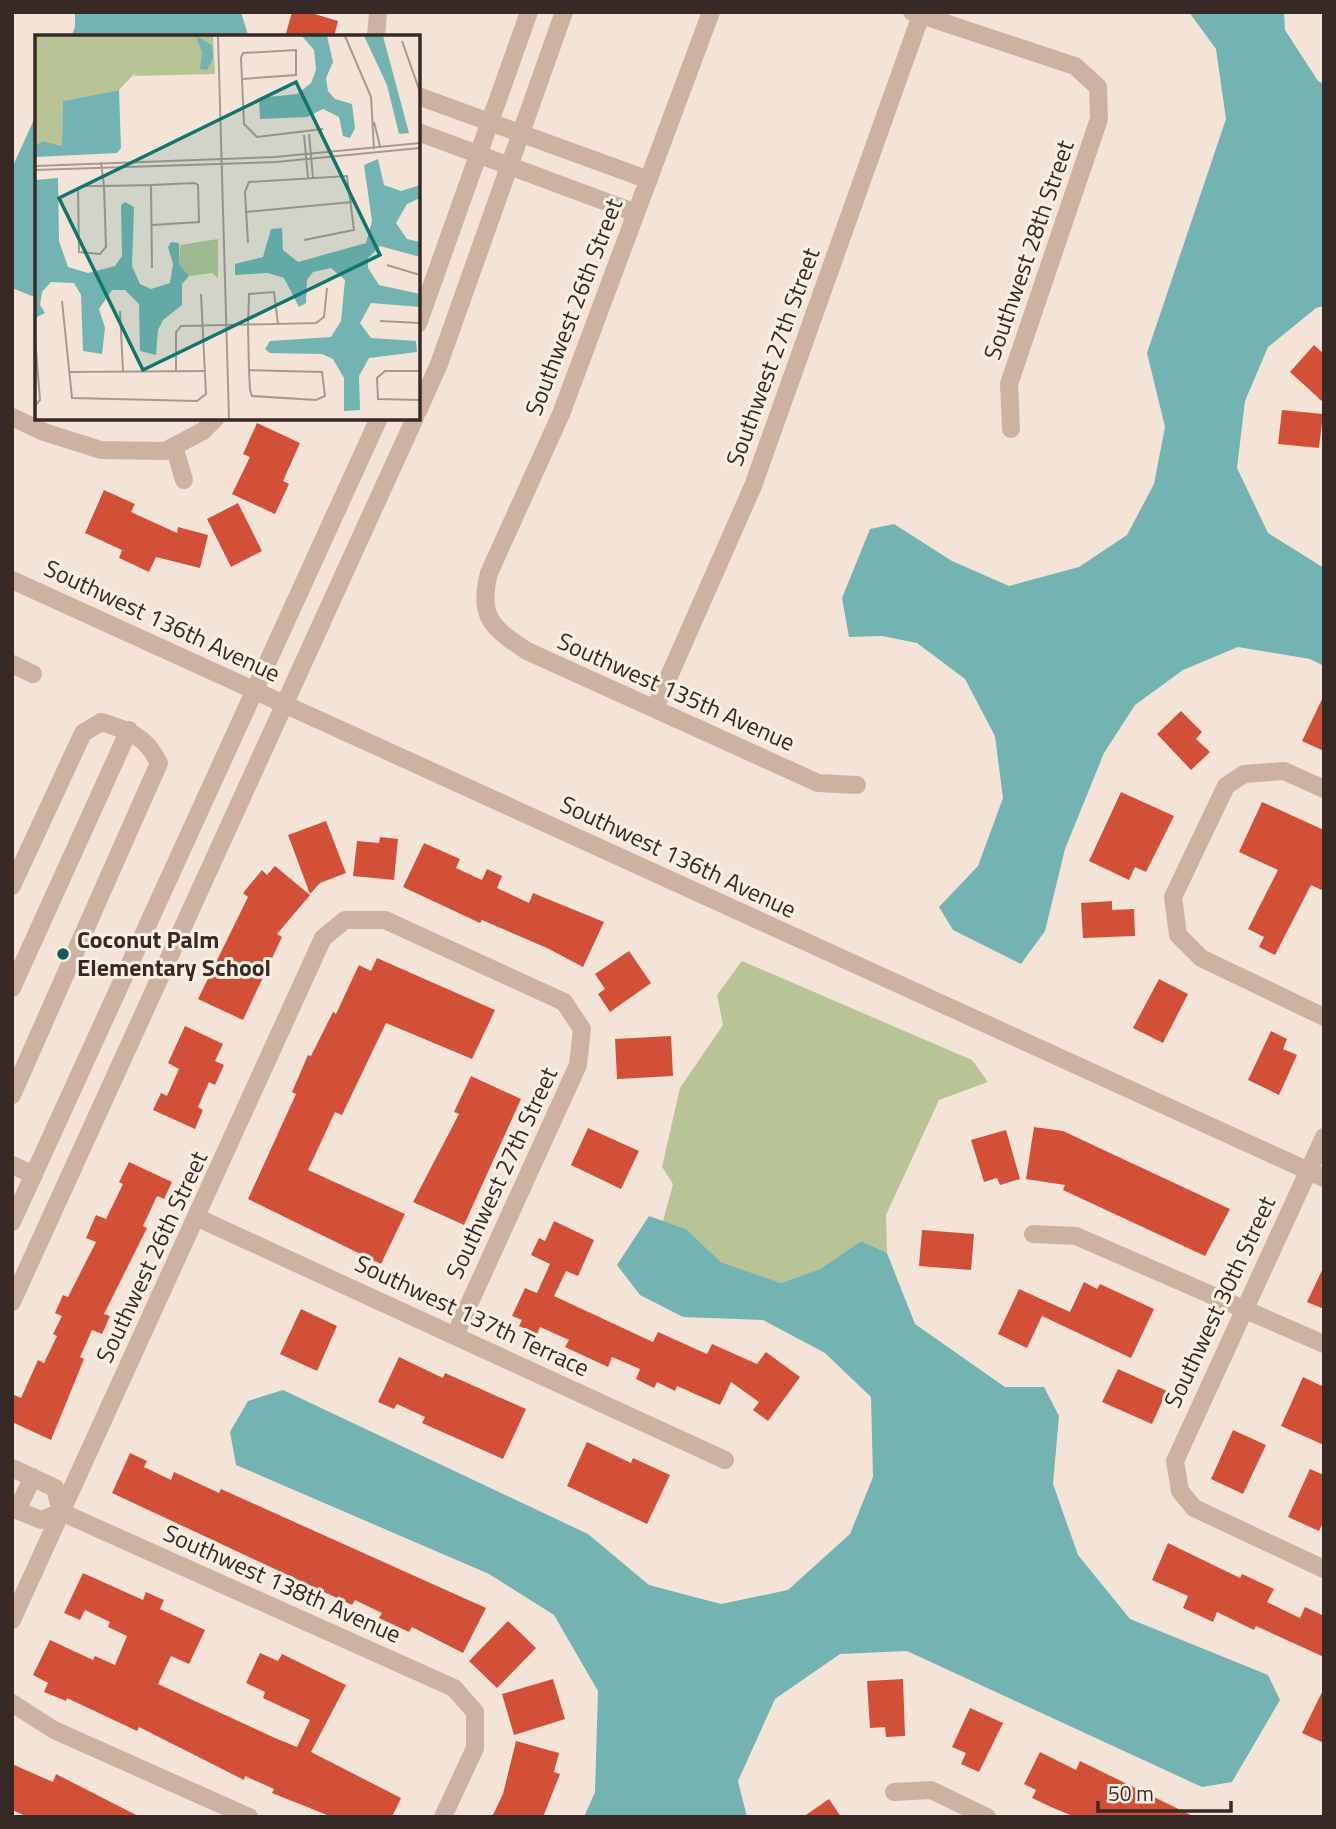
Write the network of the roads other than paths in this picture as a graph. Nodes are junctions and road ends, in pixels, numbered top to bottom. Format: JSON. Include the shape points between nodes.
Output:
{"nodes":[{"id":1,"x":379,"y":12,"type":"edge"},
{"id":2,"x":529,"y":12,"type":"edge"},
{"id":3,"x":564,"y":12,"type":"edge"},
{"id":4,"x":711,"y":12,"type":"edge"},
{"id":5,"x":916,"y":14,"type":"edge"},
{"id":6,"x":377,"y":35,"type":"edge"},
{"id":7,"x":420,"y":97,"type":"edge"},
{"id":8,"x":490,"y":122,"type":"junction"},
{"id":9,"x":420,"y":133,"type":"edge"},
{"id":10,"x":521,"y":134,"type":"junction"},
{"id":11,"x":478,"y":154,"type":"junction"},
{"id":12,"x":509,"y":166,"type":"junction"},
{"id":13,"x":649,"y":180,"type":"junction"},
{"id":14,"x":636,"y":213,"type":"junction"},
{"id":15,"x":420,"y":318,"type":"edge"},
{"id":16,"x":420,"y":407,"type":"edge"},
{"id":17,"x":12,"y":417,"type":"edge"},
{"id":18,"x":214,"y":420,"type":"edge"},
{"id":19,"x":378,"y":420,"type":"edge"},
{"id":20,"x":414,"y":420,"type":"edge"},
{"id":21,"x":1012,"y":429,"type":"dead end"},
{"id":22,"x":170,"y":449,"type":"junction"},
{"id":23,"x":184,"y":480,"type":"dead end"},
{"id":24,"x":12,"y":579,"type":"edge"},
{"id":25,"x":487,"y":617,"type":"joint"},
{"id":26,"x":12,"y":664,"type":"edge"},
{"id":27,"x":33,"y":674,"type":"dead end"},
{"id":28,"x":256,"y":692,"type":"junction"},
{"id":29,"x":285,"y":704,"type":"junction"},
{"id":30,"x":655,"y":708,"type":"junction"},
{"id":31,"x":129,"y":730,"type":"junction"},
{"id":32,"x":857,"y":785,"type":"dead end"},
{"id":33,"x":1324,"y":789,"type":"edge"},
{"id":34,"x":12,"y":886,"type":"edge"},
{"id":35,"x":12,"y":988,"type":"edge"},
{"id":36,"x":1324,"y":1017,"type":"edge"},
{"id":37,"x":582,"y":1029,"type":"joint"},
{"id":38,"x":12,"y":1095,"type":"edge"},
{"id":39,"x":1324,"y":1137,"type":"edge"},
{"id":40,"x":12,"y":1165,"type":"edge"},
{"id":41,"x":1315,"y":1174,"type":"edge"},
{"id":42,"x":34,"y":1175,"type":"junction"},
{"id":43,"x":198,"y":1217,"type":"junction"},
{"id":44,"x":12,"y":1222,"type":"edge"},
{"id":45,"x":1033,"y":1234,"type":"dead end"},
{"id":46,"x":12,"y":1302,"type":"edge"},
{"id":47,"x":1245,"y":1307,"type":"junction"},
{"id":48,"x":455,"y":1335,"type":"junction"},
{"id":49,"x":1324,"y":1344,"type":"edge"},
{"id":50,"x":725,"y":1460,"type":"dead end"},
{"id":51,"x":12,"y":1468,"type":"edge"},
{"id":52,"x":33,"y":1477,"type":"junction"},
{"id":53,"x":15,"y":1509,"type":"edge"},
{"id":54,"x":61,"y":1512,"type":"junction"},
{"id":55,"x":1324,"y":1569,"type":"edge"},
{"id":56,"x":12,"y":1620,"type":"edge"},
{"id":57,"x":12,"y":1703,"type":"edge"},
{"id":58,"x":894,"y":1792,"type":"dead end"},
{"id":59,"x":249,"y":1817,"type":"edge"},
{"id":60,"x":443,"y":1817,"type":"edge"},
{"id":61,"x":987,"y":1817,"type":"edge"}],
"edges":[{"from":1,"to":6,"type":"street"},
{"from":2,"to":8,"type":"street"},
{"from":3,"to":10,"type":"street"},
{"from":4,"to":13,"type":"street","name":"Southwest 26th Street"},
{"from":5,"to":21,"type":"street","name":"Southwest 28th Street","via":[[1075,66],[1098,87],[1099,119],[1009,384]]},
{"from":5,"to":30,"type":"street","name":"Southwest 27th Street","via":[[753,486]]},
{"from":7,"to":8,"type":"street"},
{"from":8,"to":10,"type":"street"},
{"from":8,"to":11,"type":"street"},
{"from":9,"to":11,"type":"street"},
{"from":10,"to":12,"type":"street"},
{"from":10,"to":13,"type":"street"},
{"from":11,"to":12,"type":"street"},
{"from":11,"to":15,"type":"street"},
{"from":12,"to":14,"type":"street"},
{"from":12,"to":16,"type":"street"},
{"from":13,"to":14,"type":"street","name":"Southwest 26th Street"},
{"from":14,"to":25,"type":"street","name":"Southwest 26th Street","via":[[561,414],[489,573],[483,597]]},
{"from":17,"to":22,"type":"street","via":[[101,450]]},
{"from":18,"to":22,"type":"street"},
{"from":19,"to":28,"type":"street"},
{"from":20,"to":29,"type":"street"},
{"from":22,"to":23,"type":"street"},
{"from":24,"to":28,"type":"street","name":"Southwest 136th Avenue"},
{"from":25,"to":30,"type":"street","name":"Southwest 135th Avenue","via":[[527,652]]},
{"from":26,"to":27,"type":"street"},
{"from":28,"to":29,"type":"street","name":"Southwest 136th Avenue"},
{"from":28,"to":42,"type":"street"},
{"from":29,"to":41,"type":"street","name":"Southwest 136th Avenue"},
{"from":29,"to":46,"type":"street"},
{"from":30,"to":32,"type":"street","name":"Southwest 135th Avenue","via":[[818,783]]},
{"from":31,"to":34,"type":"street","via":[[101,722],[83,733]]},
{"from":31,"to":35,"type":"street"},
{"from":31,"to":38,"type":"street","via":[[152,748],[159,763]]},
{"from":33,"to":36,"type":"street","via":[[1284,771],[1244,774],[1226,786],[1173,897],[1178,935],[1201,958]]},
{"from":37,"to":43,"type":"street","name":"Southwest 26th Street","via":[[564,1002],[528,985],[385,920],[345,920],[323,938]]},
{"from":37,"to":48,"type":"street","name":"Southwest 27th Street","via":[[578,1065]]},
{"from":39,"to":41,"type":"street","name":"Southwest 30th Street"},
{"from":40,"to":42,"type":"street"},
{"from":41,"to":47,"type":"street","name":"Southwest 30th Street"},
{"from":42,"to":44,"type":"street"},
{"from":43,"to":48,"type":"street","name":"Southwest 137th Terrace"},
{"from":43,"to":54,"type":"street","name":"Southwest 26th Street"},
{"from":45,"to":47,"type":"street","via":[[1076,1236]]},
{"from":47,"to":49,"type":"street"},
{"from":47,"to":55,"type":"street","name":"Southwest 30th Street","via":[[1175,1461],[1180,1491],[1194,1508]]},
{"from":48,"to":50,"type":"street","name":"Southwest 137th Terrace"},
{"from":51,"to":52,"type":"street"},
{"from":52,"to":53,"type":"street"},
{"from":52,"to":54,"type":"street","via":[[55,1488]]},
{"from":53,"to":54,"type":"street","name":"Southwest 138th Avenue","via":[[41,1520]]},
{"from":54,"to":56,"type":"street","name":"Southwest 26th Street"},
{"from":54,"to":60,"type":"street","name":"Southwest 138th Avenue","via":[[454,1688],[475,1712],[475,1748]]},
{"from":57,"to":59,"type":"street","via":[[54,1730]]},
{"from":58,"to":61,"type":"street","via":[[931,1790]]}]}
